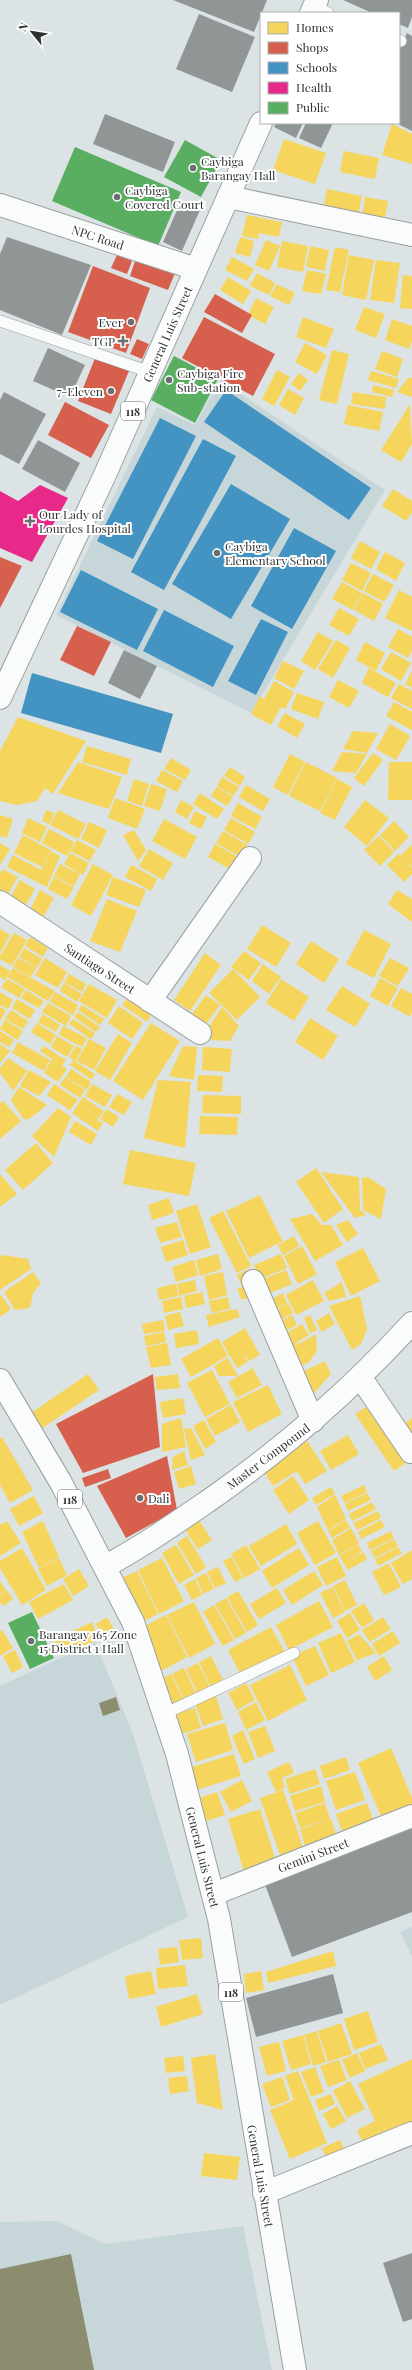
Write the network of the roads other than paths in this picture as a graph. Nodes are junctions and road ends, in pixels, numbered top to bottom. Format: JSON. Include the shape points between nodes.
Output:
{"nodes":[{"id":1,"x":261,"y":124,"type":"edge"},
{"id":2,"x":228,"y":197,"type":"junction"},
{"id":3,"x":0,"y":205,"type":"edge"},
{"id":4,"x":412,"y":235,"type":"edge"},
{"id":5,"x":196,"y":269,"type":"junction"},
{"id":6,"x":0,"y":321,"type":"edge"},
{"id":7,"x":150,"y":372,"type":"junction"},
{"id":8,"x":0,"y":698,"type":"edge"},
{"id":9,"x":250,"y":858,"type":"dead end"},
{"id":10,"x":0,"y":902,"type":"edge"},
{"id":11,"x":150,"y":1001,"type":"junction"},
{"id":12,"x":200,"y":1033,"type":"dead end"},
{"id":13,"x":253,"y":1281,"type":"dead end"},
{"id":14,"x":412,"y":1323,"type":"edge"},
{"id":15,"x":361,"y":1378,"type":"junction"},
{"id":16,"x":0,"y":1380,"type":"edge"},
{"id":17,"x":313,"y":1421,"type":"junction"},
{"id":18,"x":411,"y":1452,"type":"edge"},
{"id":19,"x":106,"y":1566,"type":"junction"},
{"id":20,"x":294,"y":1653,"type":"dead end"},
{"id":21,"x":164,"y":1714,"type":"junction"},
{"id":22,"x":412,"y":1816,"type":"edge"},
{"id":23,"x":214,"y":1894,"type":"junction"},
{"id":24,"x":412,"y":2133,"type":"edge"},
{"id":25,"x":264,"y":2193,"type":"junction"},
{"id":26,"x":295,"y":2370,"type":"edge"}],
"edges":[{"from":1,"to":2,"type":"street","name":"General Luis Street","number":"118"},
{"from":2,"to":4,"type":"street"},
{"from":2,"to":5,"type":"street","name":"General Luis Street","number":"118"},
{"from":3,"to":5,"type":"street","name":"NPC Road"},
{"from":5,"to":7,"type":"street","name":"General Luis Street","number":"118"},
{"from":6,"to":7,"type":"lane"},
{"from":7,"to":8,"type":"street","name":"General Luis Street","number":"118","via":[[103,479]]},
{"from":9,"to":11,"type":"street"},
{"from":10,"to":11,"type":"street","name":"Santiago Street"},
{"from":11,"to":12,"type":"street","name":"Santiago Street"},
{"from":13,"to":17,"type":"street"},
{"from":14,"to":15,"type":"street","name":"Master Compound"},
{"from":15,"to":17,"type":"street","name":"Master Compound"},
{"from":15,"to":18,"type":"street"},
{"from":16,"to":19,"type":"street","name":"General Luis Street","number":"118","via":[[60,1481]]},
{"from":17,"to":19,"type":"street","name":"Master Compound","via":[[249,1472],[145,1545]]},
{"from":19,"to":21,"type":"street","name":"General Luis Street","number":"118","via":[[142,1643]]},
{"from":20,"to":21,"type":"lane"},
{"from":21,"to":23,"type":"street","name":"General Luis Street","number":"118"},
{"from":22,"to":23,"type":"street","name":"Gemini Street"},
{"from":23,"to":25,"type":"street","name":"General Luis Street","number":"118"},
{"from":24,"to":25,"type":"street"},
{"from":25,"to":26,"type":"street","name":"General Luis Street","number":"118"}]}
